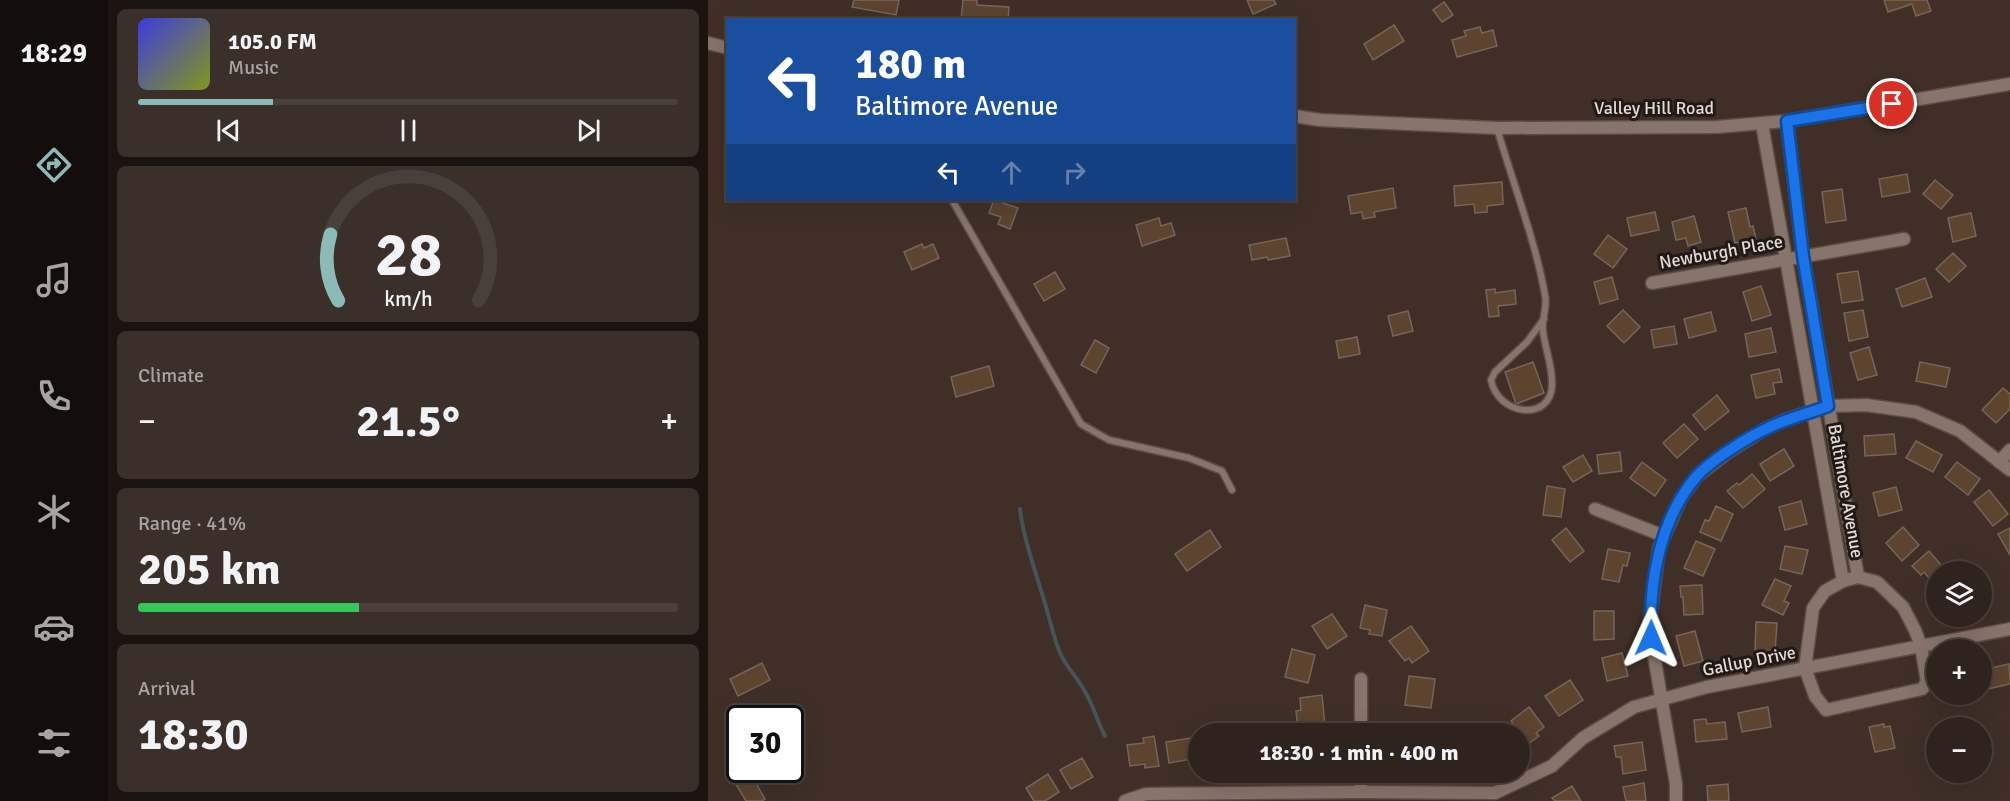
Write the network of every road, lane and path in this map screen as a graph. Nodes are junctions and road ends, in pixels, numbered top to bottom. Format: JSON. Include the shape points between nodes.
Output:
{"nodes":[{"id":1,"x":708,"y":43,"type":"edge"},
{"id":2,"x":726,"y":48,"type":"edge"},
{"id":3,"x":2010,"y":84,"type":"edge"},
{"id":4,"x":1296,"y":116,"type":"edge"},
{"id":5,"x":1787,"y":121,"type":"junction"},
{"id":6,"x":1762,"y":124,"type":"junction"},
{"id":7,"x":1497,"y":128,"type":"junction"},
{"id":8,"x":953,"y":201,"type":"edge"},
{"id":9,"x":1904,"y":238,"type":"dead end"},
{"id":10,"x":1803,"y":256,"type":"junction"},
{"id":11,"x":1788,"y":259,"type":"junction"},
{"id":12,"x":1652,"y":283,"type":"dead end"},
{"id":13,"x":1544,"y":319,"type":"junction"},
{"id":14,"x":1828,"y":406,"type":"junction"},
{"id":15,"x":1814,"y":412,"type":"junction"},
{"id":16,"x":2010,"y":450,"type":"edge"},
{"id":17,"x":1999,"y":462,"type":"junction"},
{"id":18,"x":2010,"y":470,"type":"edge"},
{"id":19,"x":1232,"y":489,"type":"dead end"},
{"id":20,"x":1596,"y":509,"type":"dead end"},
{"id":21,"x":1665,"y":536,"type":"junction"},
{"id":22,"x":1858,"y":577,"type":"junction"},
{"id":23,"x":1843,"y":581,"type":"junction"},
{"id":24,"x":2010,"y":629,"type":"edge"},
{"id":25,"x":1921,"y":646,"type":"junction"},
{"id":26,"x":1805,"y":668,"type":"junction"},
{"id":27,"x":1361,"y":679,"type":"dead end"},
{"id":28,"x":1662,"y":698,"type":"junction"},
{"id":29,"x":1361,"y":723,"type":"edge"},
{"id":30,"x":1361,"y":783,"type":"edge"},
{"id":31,"x":1361,"y":792,"type":"junction"},
{"id":32,"x":1484,"y":797,"type":"edge"},
{"id":33,"x":1125,"y":801,"type":"edge"},
{"id":34,"x":1676,"y":801,"type":"edge"}],
"edges":[{"from":1,"to":2,"type":"street"},
{"from":3,"to":5,"type":"street","name":"Valley Hill Road"},
{"from":4,"to":7,"type":"street","name":"Valley Hill Road"},
{"from":5,"to":6,"type":"street","name":"Valley Hill Road"},
{"from":5,"to":10,"type":"street","name":"Baltimore Avenue"},
{"from":6,"to":7,"type":"street","name":"Valley Hill Road"},
{"from":6,"to":11,"type":"street","name":"Baltimore Avenue"},
{"from":7,"to":13,"type":"lane","via":[[1541,274],[1546,299]]},
{"from":8,"to":19,"type":"lane","via":[[1081,424],[1108,440],[1189,458],[1222,471]]},
{"from":9,"to":10,"type":"street","name":"Newburgh Place"},
{"from":10,"to":11,"type":"street","name":"Newburgh Place"},
{"from":10,"to":14,"type":"street","name":"Baltimore Avenue"},
{"from":11,"to":12,"type":"street","name":"Newburgh Place"},
{"from":11,"to":15,"type":"street","name":"Baltimore Avenue"},
{"from":13,"to":13,"type":"lane","via":[[1550,397],[1540,407],[1519,410],[1497,396],[1491,380]]},
{"from":14,"to":15,"type":"street"},
{"from":14,"to":17,"type":"street","via":[[1866,405],[1916,412],[1960,431]]},
{"from":14,"to":22,"type":"street","name":"Baltimore Avenue"},
{"from":15,"to":21,"type":"street","via":[[1765,429],[1697,476]]},
{"from":15,"to":23,"type":"street","name":"Baltimore Avenue"},
{"from":16,"to":17,"type":"street"},
{"from":17,"to":18,"type":"street"},
{"from":20,"to":21,"type":"street"},
{"from":21,"to":28,"type":"street","via":[[1659,548],[1650,619]]},
{"from":22,"to":23,"type":"street"},
{"from":22,"to":25,"type":"street","via":[[1876,582],[1903,607]]},
{"from":23,"to":26,"type":"street","via":[[1825,591],[1813,608]]},
{"from":24,"to":25,"type":"street","name":"Gallup Drive"},
{"from":25,"to":26,"type":"street","name":"Gallup Drive"},
{"from":25,"to":26,"type":"street","via":[[1927,682],[1922,689],[1826,710],[1815,696]]},
{"from":26,"to":28,"type":"street","name":"Gallup Drive"},
{"from":27,"to":29,"type":"street"},
{"from":28,"to":32,"type":"street","name":"Gallup Drive","via":[[1634,707],[1604,724],[1552,766]]},
{"from":28,"to":34,"type":"street"},
{"from":30,"to":31,"type":"street"},
{"from":31,"to":32,"type":"street","name":"Gallup Drive"},
{"from":31,"to":33,"type":"street","name":"Gallup Drive","via":[[1146,795]]}]}
